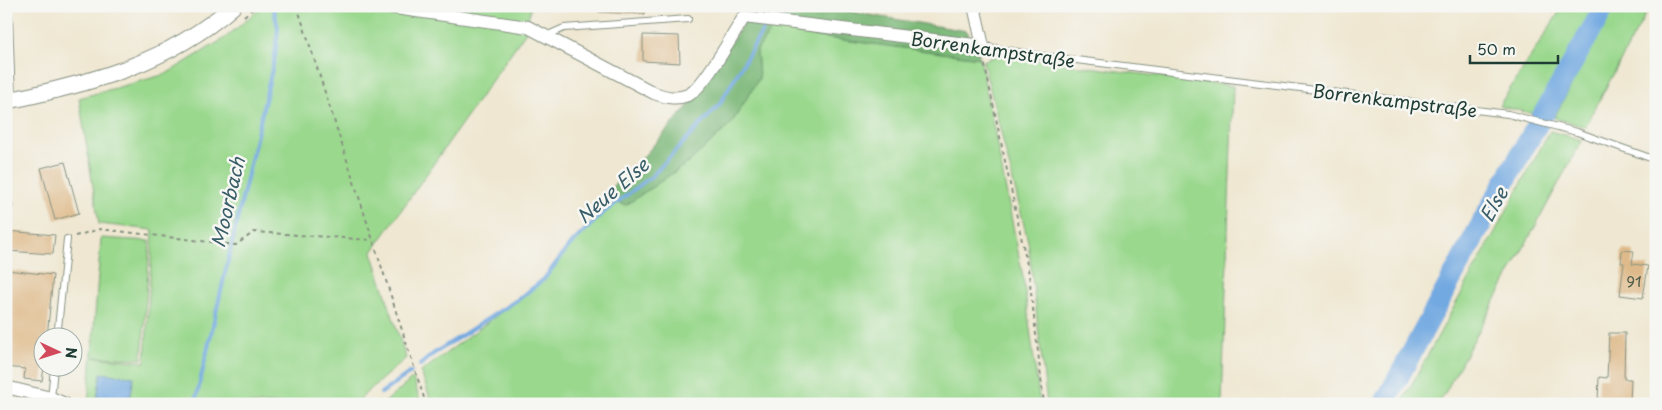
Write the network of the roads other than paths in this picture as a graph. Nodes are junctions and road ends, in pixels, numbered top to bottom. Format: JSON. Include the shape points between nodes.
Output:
{"nodes":[{"id":1,"x":234,"y":6,"type":"edge"},
{"id":2,"x":381,"y":6,"type":"edge"},
{"id":3,"x":974,"y":6,"type":"edge"},
{"id":4,"x":6,"y":18,"type":"edge"},
{"id":5,"x":688,"y":19,"type":"dead end"},
{"id":6,"x":545,"y":36,"type":"junction"},
{"id":7,"x":983,"y":46,"type":"junction"},
{"id":8,"x":8,"y":101,"type":"edge"},
{"id":9,"x":1656,"y":160,"type":"edge"},
{"id":10,"x":67,"y":239,"type":"road end"},
{"id":11,"x":58,"y":328,"type":"edge"},
{"id":12,"x":53,"y":378,"type":"edge"},
{"id":13,"x":6,"y":387,"type":"edge"},
{"id":14,"x":52,"y":398,"type":"junction"},
{"id":15,"x":65,"y":404,"type":"edge"}],
"edges":[{"from":1,"to":8,"type":"street","via":[[186,42],[126,71]]},
{"from":2,"to":6,"type":"street","name":"Borrenkampstraße","via":[[528,27]]},
{"from":3,"to":7,"type":"street"},
{"from":4,"to":8,"type":"street"},
{"from":5,"to":6,"type":"lane","via":[[564,28]]},
{"from":6,"to":7,"type":"street","name":"Borrenkampstraße","via":[[654,93],[671,98],[689,95],[704,79],[744,17]]},
{"from":7,"to":9,"type":"lane","name":"Borrenkampstraße","via":[[1508,114],[1577,132]]},
{"from":10,"to":11,"type":"lane"},
{"from":12,"to":14,"type":"lane"},
{"from":13,"to":14,"type":"street"},
{"from":14,"to":15,"type":"street"}]}
